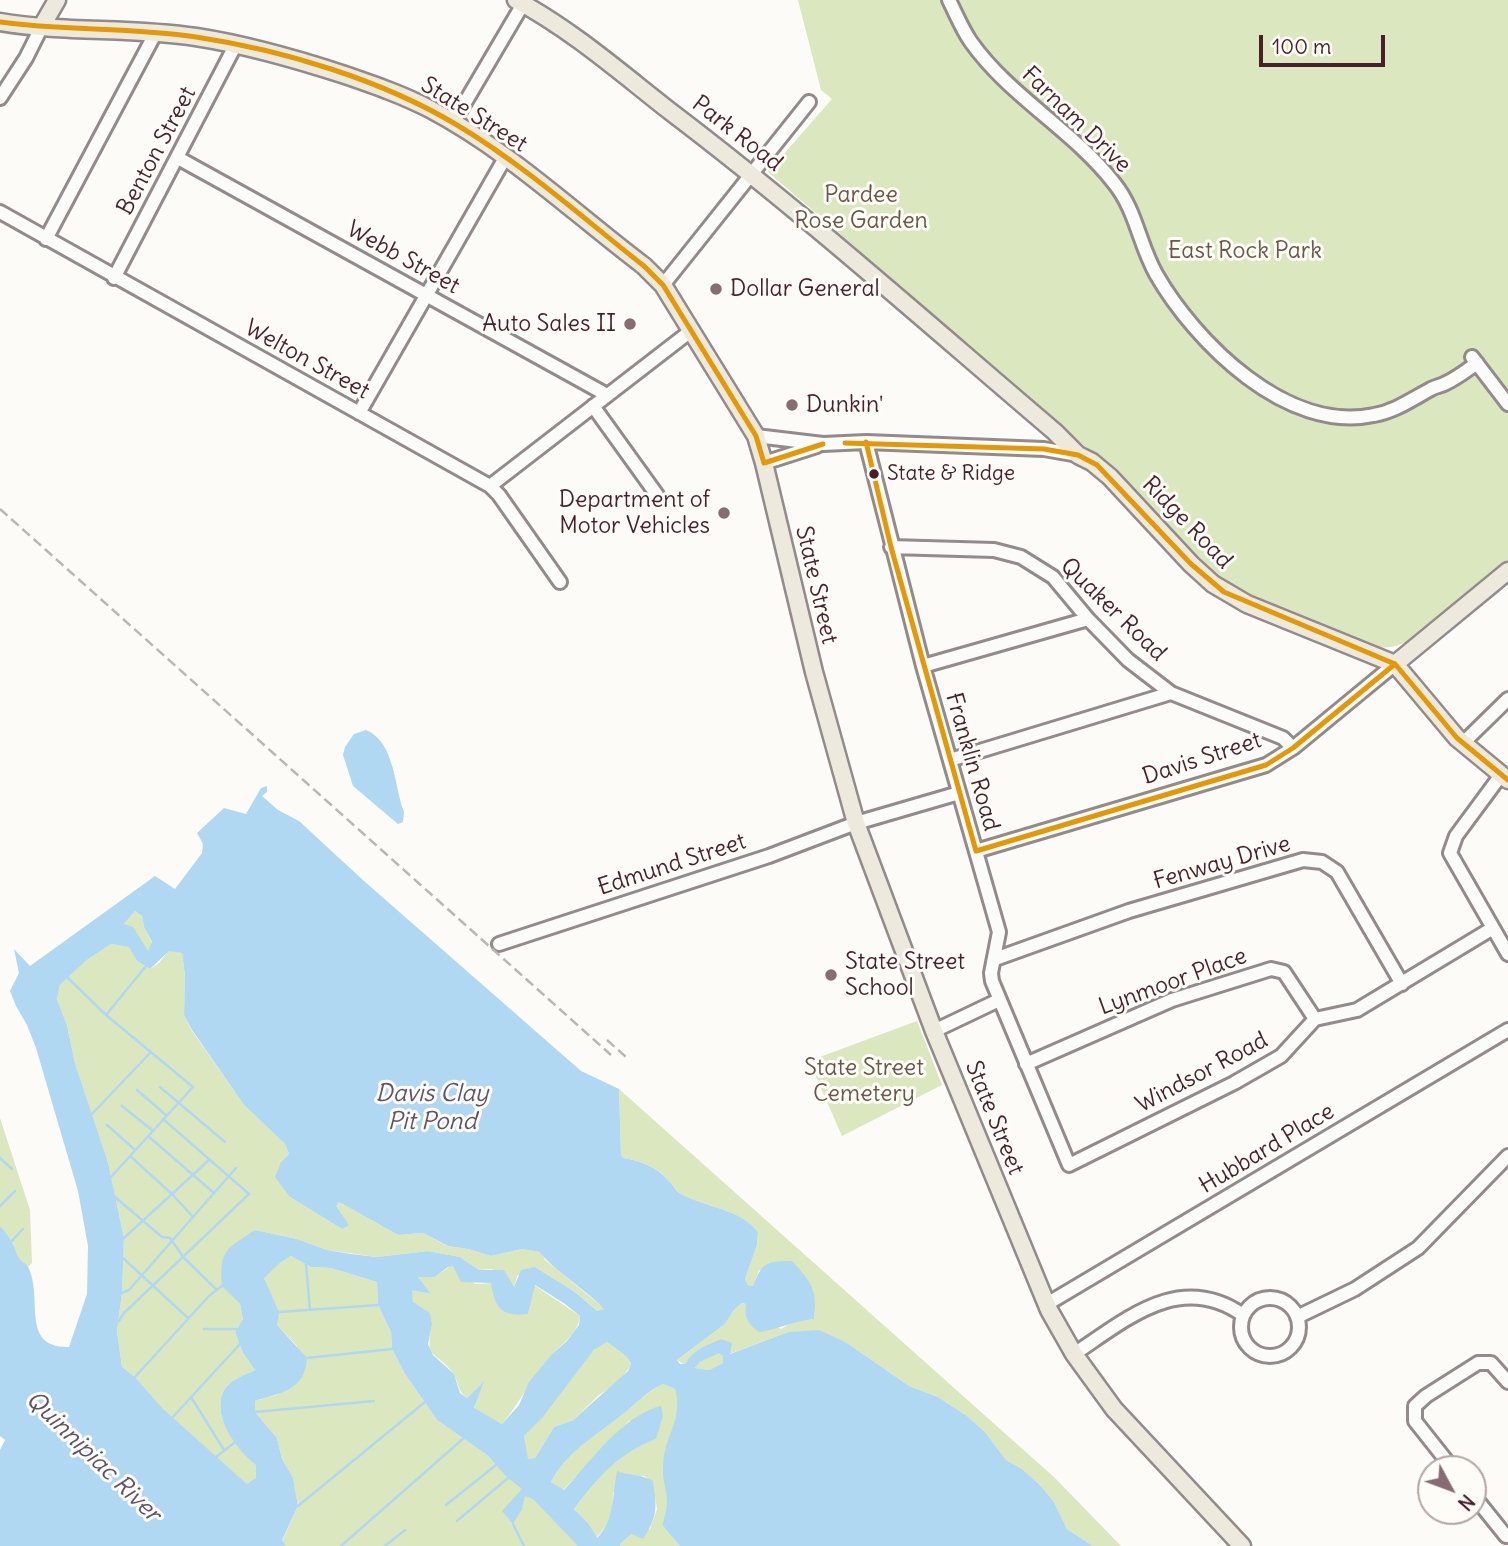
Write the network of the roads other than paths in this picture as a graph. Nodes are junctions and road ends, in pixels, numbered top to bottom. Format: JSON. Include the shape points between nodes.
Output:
{"nodes":[{"id":1,"x":57,"y":0,"type":"edge"},
{"id":2,"x":949,"y":0,"type":"edge"},
{"id":3,"x":519,"y":2,"type":"edge"},
{"id":4,"x":0,"y":22,"type":"edge"},
{"id":5,"x":42,"y":26,"type":"junction"},
{"id":6,"x":156,"y":32,"type":"junction"},
{"id":7,"x":236,"y":44,"type":"junction"},
{"id":8,"x":0,"y":98,"type":"edge"},
{"id":9,"x":809,"y":102,"type":"dead end"},
{"id":10,"x":453,"y":123,"type":"junction"},
{"id":11,"x":178,"y":158,"type":"junction"},
{"id":12,"x":505,"y":158,"type":"junction"},
{"id":13,"x":751,"y":173,"type":"junction"},
{"id":14,"x":0,"y":212,"type":"edge"},
{"id":15,"x":46,"y":239,"type":"junction"},
{"id":16,"x":114,"y":278,"type":"junction"},
{"id":17,"x":663,"y":285,"type":"junction"},
{"id":18,"x":426,"y":295,"type":"junction"},
{"id":19,"x":692,"y":330,"type":"junction"},
{"id":20,"x":607,"y":395,"type":"junction"},
{"id":21,"x":1508,"y":404,"type":"edge"},
{"id":22,"x":593,"y":406,"type":"junction"},
{"id":23,"x":359,"y":413,"type":"junction"},
{"id":24,"x":756,"y":436,"type":"junction"},
{"id":25,"x":866,"y":442,"type":"junction"},
{"id":26,"x":822,"y":444,"type":"junction"},
{"id":27,"x":1078,"y":455,"type":"junction"},
{"id":28,"x":764,"y":463,"type":"junction"},
{"id":29,"x":490,"y":486,"type":"junction"},
{"id":30,"x":657,"y":495,"type":"dead end"},
{"id":31,"x":891,"y":547,"type":"junction"},
{"id":32,"x":1508,"y":571,"type":"edge"},
{"id":33,"x":560,"y":582,"type":"dead end"},
{"id":34,"x":1088,"y":619,"type":"junction"},
{"id":35,"x":1395,"y":664,"type":"junction"},
{"id":36,"x":923,"y":666,"type":"junction"},
{"id":37,"x":1171,"y":693,"type":"junction"},
{"id":38,"x":1508,"y":699,"type":"edge"},
{"id":39,"x":1462,"y":743,"type":"junction"},
{"id":40,"x":1293,"y":748,"type":"junction"},
{"id":41,"x":950,"y":760,"type":"junction"},
{"id":42,"x":1505,"y":778,"type":"edge"},
{"id":43,"x":958,"y":793,"type":"junction"},
{"id":44,"x":856,"y":823,"type":"junction"},
{"id":45,"x":976,"y":851,"type":"junction"},
{"id":46,"x":1493,"y":928,"type":"junction"},
{"id":47,"x":499,"y":944,"type":"dead end"},
{"id":48,"x":1508,"y":954,"type":"edge"},
{"id":49,"x":995,"y":959,"type":"junction"},
{"id":50,"x":1402,"y":984,"type":"junction"},
{"id":51,"x":999,"y":1000,"type":"junction"},
{"id":52,"x":1315,"y":1019,"type":"junction"},
{"id":53,"x":1508,"y":1030,"type":"edge"},
{"id":54,"x":934,"y":1031,"type":"junction"},
{"id":55,"x":1026,"y":1064,"type":"junction"},
{"id":56,"x":1508,"y":1156,"type":"edge"},
{"id":57,"x":1069,"y":1165,"type":"joint"},
{"id":58,"x":1047,"y":1304,"type":"junction"},
{"id":59,"x":1243,"y":1315,"type":"junction"},
{"id":60,"x":1297,"y":1317,"type":"junction"},
{"id":61,"x":1074,"y":1354,"type":"junction"},
{"id":62,"x":1508,"y":1382,"type":"edge"},
{"id":63,"x":1441,"y":1455,"type":"edge"},
{"id":64,"x":1487,"y":1515,"type":"edge"},
{"id":65,"x":1504,"y":1539,"type":"edge"},
{"id":66,"x":1242,"y":1546,"type":"edge"}],
"edges":[{"from":1,"to":5,"type":"main road"},
{"from":2,"to":21,"type":"street","name":"Farnam Drive","via":[[965,33],[992,67],[1115,183],[1132,212],[1148,259],[1196,329],[1265,390],[1314,412],[1362,417],[1398,408],[1448,382],[1475,360]]},
{"from":3,"to":10,"type":"street"},
{"from":3,"to":13,"type":"main road","name":"Park Road","via":[[576,39]]},
{"from":4,"to":5,"type":"main road","name":"State Street"},
{"from":5,"to":6,"type":"main road","name":"State Street"},
{"from":5,"to":8,"type":"street"},
{"from":6,"to":7,"type":"main road","name":"State Street"},
{"from":6,"to":15,"type":"street"},
{"from":7,"to":10,"type":"main road","name":"State Street","via":[[369,83]]},
{"from":7,"to":11,"type":"street","name":"Benton Street"},
{"from":9,"to":13,"type":"street"},
{"from":10,"to":12,"type":"main road","name":"State Street"},
{"from":11,"to":16,"type":"street","name":"Benton Street"},
{"from":11,"to":18,"type":"street","name":"Webb Street"},
{"from":12,"to":17,"type":"main road","name":"State Street","via":[[644,265]]},
{"from":12,"to":18,"type":"street"},
{"from":13,"to":17,"type":"street"},
{"from":13,"to":27,"type":"main road","name":"Park Road"},
{"from":14,"to":15,"type":"street","name":"Welton Street"},
{"from":15,"to":16,"type":"street","name":"Welton Street"},
{"from":16,"to":23,"type":"street","name":"Welton Street"},
{"from":17,"to":19,"type":"main road","name":"State Street"},
{"from":18,"to":20,"type":"street","name":"Webb Street"},
{"from":18,"to":23,"type":"street"},
{"from":19,"to":20,"type":"street"},
{"from":19,"to":24,"type":"main road","name":"State Street"},
{"from":20,"to":22,"type":"street"},
{"from":22,"to":29,"type":"street"},
{"from":22,"to":30,"type":"street"},
{"from":23,"to":29,"type":"street","name":"Welton Street"},
{"from":24,"to":26,"type":"street","name":"Ridge Road"},
{"from":24,"to":28,"type":"main road","name":"State Street"},
{"from":25,"to":26,"type":"street","name":"Ridge Road"},
{"from":25,"to":27,"type":"street","name":"Ridge Road","via":[[1044,449]]},
{"from":25,"to":31,"type":"street","name":"Franklin Road"},
{"from":26,"to":28,"type":"street","name":"Ridge Road"},
{"from":27,"to":35,"type":"main road","name":"Ridge Road","via":[[1110,477],[1191,564],[1224,592]]},
{"from":28,"to":44,"type":"main road","name":"State Street"},
{"from":29,"to":33,"type":"street","name":"Welton Street"},
{"from":31,"to":34,"type":"street","name":"Quaker Road","via":[[993,550],[1021,557],[1053,577]]},
{"from":31,"to":36,"type":"street","name":"Franklin Road"},
{"from":32,"to":35,"type":"main road","name":"Davis Street"},
{"from":34,"to":36,"type":"street"},
{"from":34,"to":37,"type":"street","name":"Quaker Road","via":[[1128,660]]},
{"from":35,"to":39,"type":"main road","name":"Ridge Road"},
{"from":35,"to":40,"type":"street","name":"Davis Street"},
{"from":36,"to":41,"type":"street","name":"Franklin Road"},
{"from":37,"to":40,"type":"street","name":"Quaker Road","via":[[1283,738]]},
{"from":37,"to":41,"type":"street"},
{"from":38,"to":39,"type":"street"},
{"from":39,"to":42,"type":"main road","name":"Ridge Road"},
{"from":40,"to":45,"type":"street","name":"Davis Street","via":[[1245,772]]},
{"from":41,"to":43,"type":"street","name":"Franklin Road"},
{"from":42,"to":46,"type":"street","via":[[1450,849]]},
{"from":43,"to":44,"type":"street","name":"Edmund Street"},
{"from":43,"to":45,"type":"street","name":"Franklin Road"},
{"from":44,"to":47,"type":"street","name":"Edmund Street"},
{"from":44,"to":54,"type":"main road","name":"State Street"},
{"from":45,"to":49,"type":"street","name":"Franklin Road","via":[[999,932]]},
{"from":46,"to":48,"type":"street"},
{"from":46,"to":50,"type":"street"},
{"from":49,"to":50,"type":"street","name":"Fenway Drive","via":[[1129,911],[1303,860],[1322,862],[1338,872]]},
{"from":49,"to":51,"type":"street","name":"Franklin Road","via":[[991,973]]},
{"from":50,"to":52,"type":"street","via":[[1357,1010]]},
{"from":51,"to":54,"type":"street"},
{"from":51,"to":55,"type":"street","name":"Franklin Road"},
{"from":52,"to":55,"type":"street","name":"Lynmoor Place","via":[[1284,972],[1271,969],[1172,1000]]},
{"from":52,"to":57,"type":"street","name":"Windsor Road","via":[[1281,1056]]},
{"from":53,"to":58,"type":"street","name":"Hubbard Place"},
{"from":54,"to":58,"type":"main road","name":"State Street"},
{"from":55,"to":57,"type":"street","name":"Franklin Road"},
{"from":56,"to":60,"type":"street","via":[[1418,1248],[1355,1289]]},
{"from":58,"to":61,"type":"main road","name":"State Street"},
{"from":59,"to":60,"type":"street","via":[[1254,1303],[1271,1298],[1287,1304]]},
{"from":59,"to":60,"type":"street","via":[[1245,1343],[1269,1357],[1293,1345]]},
{"from":59,"to":61,"type":"street","via":[[1201,1297],[1170,1299],[1135,1314]]},
{"from":61,"to":66,"type":"main road","name":"State Street","via":[[1114,1409]]},
{"from":62,"to":63,"type":"street","via":[[1491,1363],[1478,1363],[1415,1406],[1415,1422]]},
{"from":64,"to":65,"type":"street"}]}
